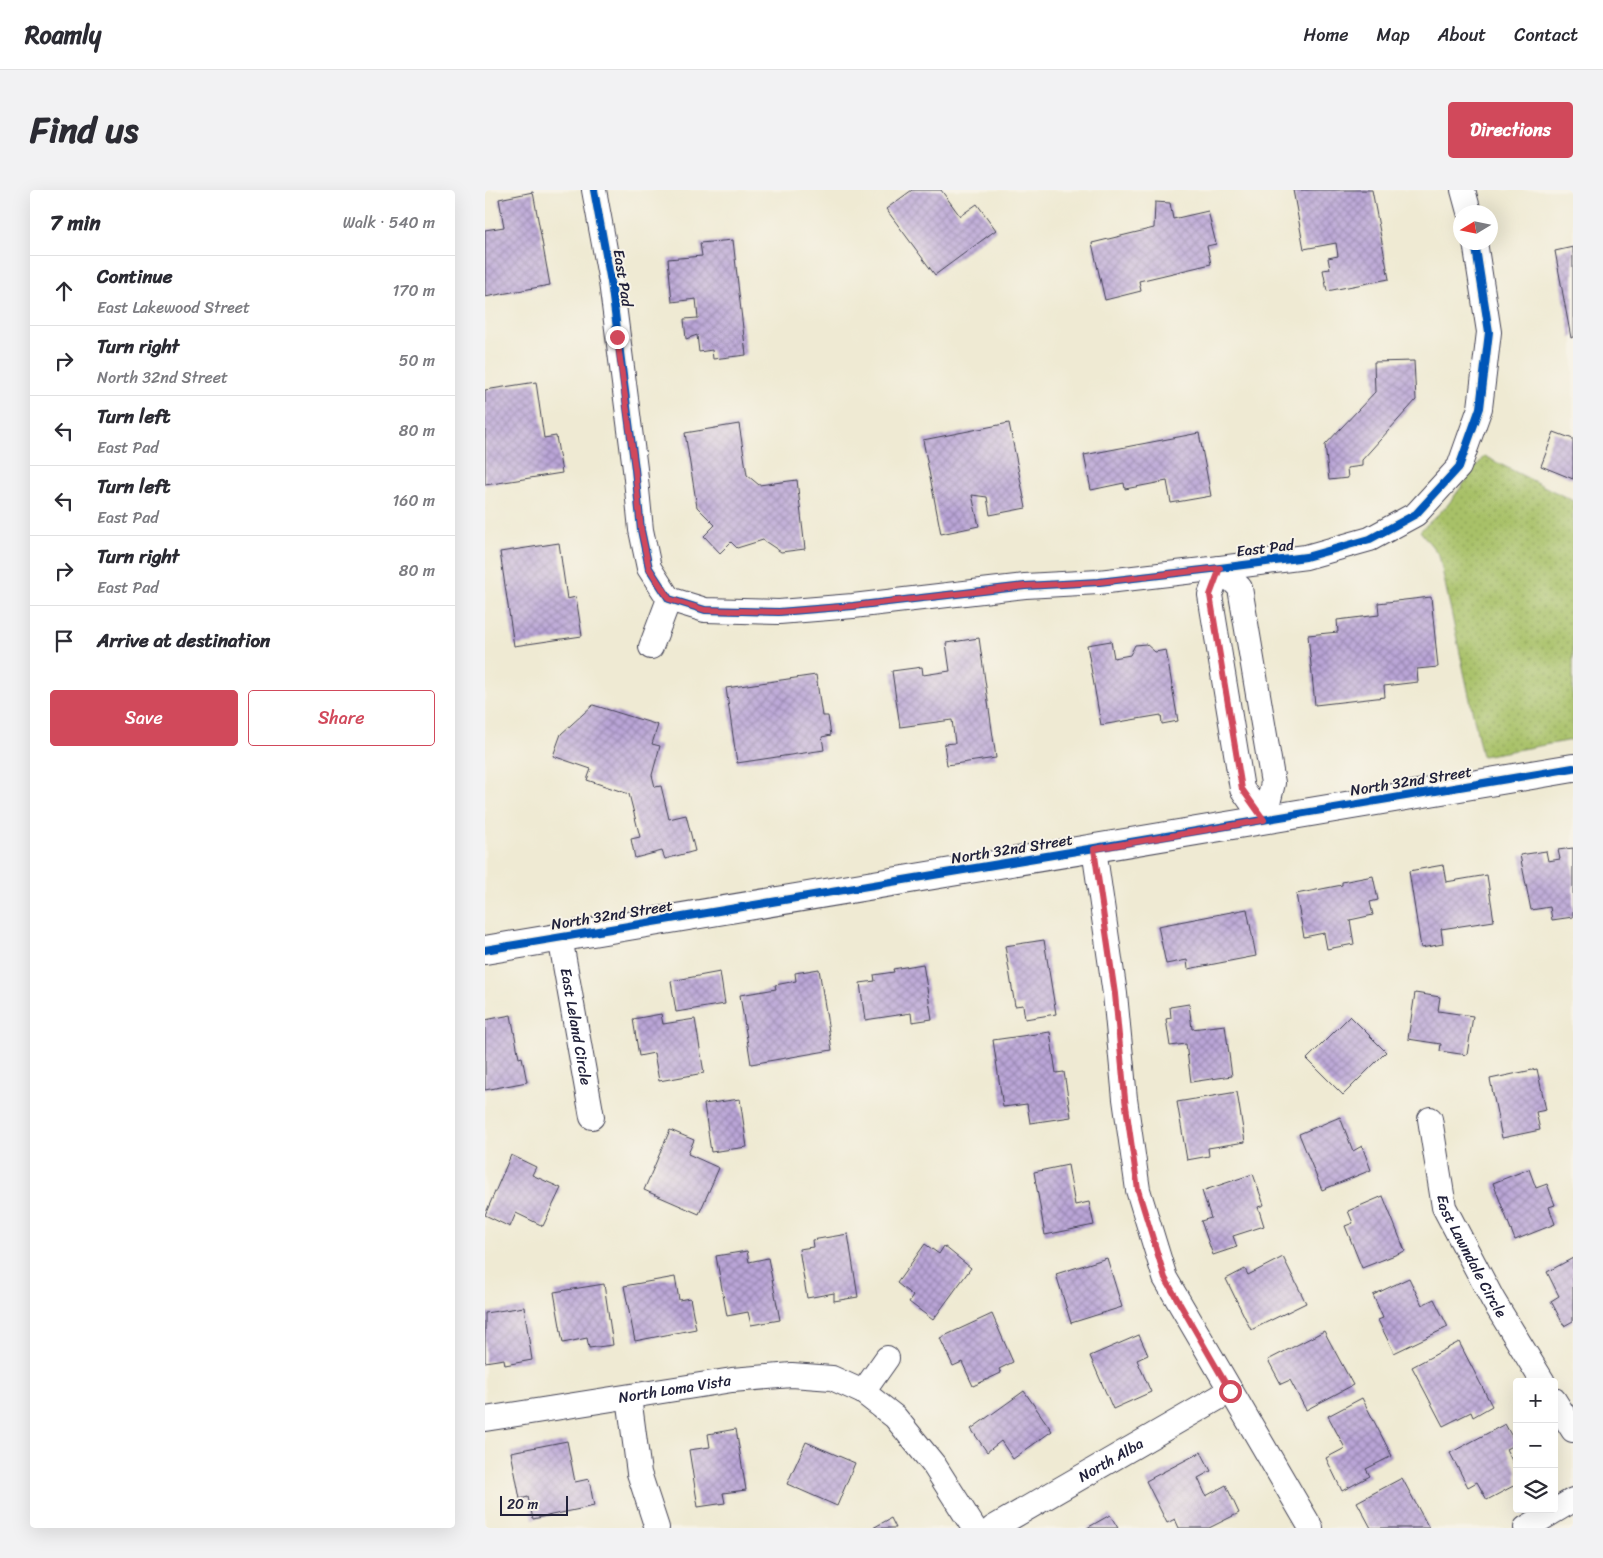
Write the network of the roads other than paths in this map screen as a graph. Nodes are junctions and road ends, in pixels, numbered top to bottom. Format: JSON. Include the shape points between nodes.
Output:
{"nodes":[{"id":1,"x":594,"y":190,"type":"edge"},
{"id":2,"x":1463,"y":190,"type":"edge"},
{"id":3,"x":1467,"y":205,"type":"edge"},
{"id":4,"x":1476,"y":250,"type":"edge"},
{"id":5,"x":1220,"y":568,"type":"junction"},
{"id":6,"x":669,"y":599,"type":"junction"},
{"id":7,"x":651,"y":647,"type":"dead end"},
{"id":8,"x":1573,"y":768,"type":"edge"},
{"id":9,"x":1264,"y":820,"type":"junction"},
{"id":10,"x":1094,"y":849,"type":"junction"},
{"id":11,"x":560,"y":937,"type":"junction"},
{"id":12,"x":485,"y":950,"type":"edge"},
{"id":13,"x":592,"y":1117,"type":"dead end"},
{"id":14,"x":1431,"y":1120,"type":"dead end"},
{"id":15,"x":887,"y":1358,"type":"dead end"},
{"id":16,"x":1541,"y":1378,"type":"edge"},
{"id":17,"x":1230,"y":1391,"type":"junction"},
{"id":18,"x":863,"y":1392,"type":"junction"},
{"id":19,"x":629,"y":1397,"type":"junction"},
{"id":20,"x":1558,"y":1406,"type":"edge"},
{"id":21,"x":485,"y":1420,"type":"edge"},
{"id":22,"x":1573,"y":1430,"type":"edge"},
{"id":23,"x":1573,"y":1500,"type":"edge"},
{"id":24,"x":657,"y":1528,"type":"edge"},
{"id":25,"x":974,"y":1528,"type":"edge"},
{"id":26,"x":993,"y":1528,"type":"edge"},
{"id":27,"x":1311,"y":1528,"type":"edge"},
{"id":28,"x":1526,"y":1528,"type":"edge"}],
"edges":[{"from":1,"to":6,"type":"street","name":"East Pad","via":[[611,282],[641,530],[649,568]]},
{"from":2,"to":3,"type":"street"},
{"from":4,"to":5,"type":"street","name":"East Pad","via":[[1489,332],[1480,408],[1459,467],[1416,514],[1369,539],[1306,557]]},
{"from":5,"to":6,"type":"street","name":"East Pad","via":[[779,612],[705,610]]},
{"from":5,"to":9,"type":"street","name":"East Pad","via":[[1210,595],[1242,789]]},
{"from":5,"to":9,"type":"street","name":"East Pad","via":[[1240,588],[1273,783]]},
{"from":6,"to":7,"type":"street"},
{"from":8,"to":9,"type":"street","name":"North 32nd Street"},
{"from":9,"to":10,"type":"street","name":"North 32nd Street"},
{"from":10,"to":11,"type":"street","name":"North 32nd Street"},
{"from":10,"to":17,"type":"street","via":[[1138,1190],[1165,1278]]},
{"from":11,"to":12,"type":"street","name":"North 32nd Street"},
{"from":11,"to":13,"type":"street","name":"East Leland Circle"},
{"from":14,"to":16,"type":"street","name":"East Lawndale Circle","via":[[1444,1207],[1493,1300]]},
{"from":15,"to":18,"type":"street"},
{"from":17,"to":26,"type":"street","name":"North Alba"},
{"from":17,"to":27,"type":"street"},
{"from":18,"to":19,"type":"street","name":"North Loma Vista","via":[[832,1378],[792,1375],[732,1380]]},
{"from":18,"to":25,"type":"street","name":"North Loma Vista","via":[[895,1417],[934,1466]]},
{"from":19,"to":21,"type":"street","name":"North Loma Vista"},
{"from":19,"to":24,"type":"street","via":[[639,1473]]},
{"from":20,"to":22,"type":"street"},
{"from":23,"to":28,"type":"street"}]}
